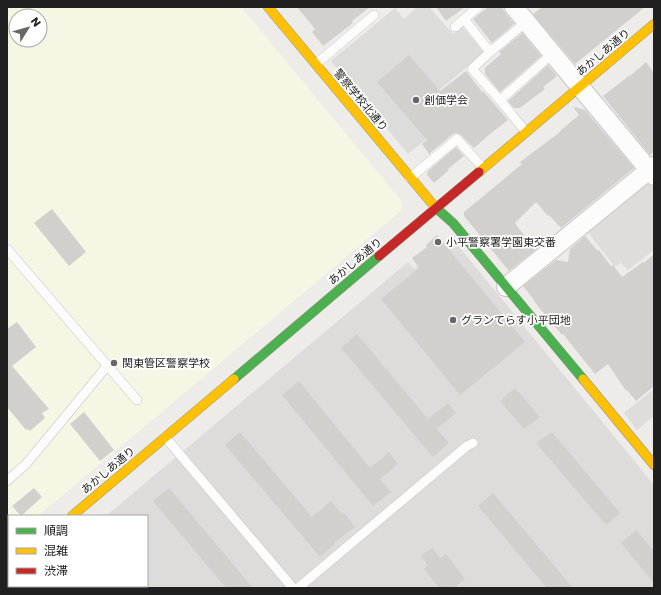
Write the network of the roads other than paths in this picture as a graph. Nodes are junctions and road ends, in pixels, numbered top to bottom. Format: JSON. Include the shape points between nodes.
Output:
{"nodes":[{"id":1,"x":268,"y":7,"type":"edge"},
{"id":2,"x":478,"y":7,"type":"edge"},
{"id":3,"x":514,"y":7,"type":"edge"},
{"id":4,"x":374,"y":15,"type":"dead end"},
{"id":5,"x":464,"y":19,"type":"junction"},
{"id":6,"x":526,"y":22,"type":"junction"},
{"id":7,"x":654,"y":24,"type":"edge"},
{"id":8,"x":455,"y":27,"type":"dead end"},
{"id":9,"x":490,"y":52,"type":"junction"},
{"id":10,"x":553,"y":53,"type":"junction"},
{"id":11,"x":316,"y":64,"type":"junction"},
{"id":12,"x":580,"y":86,"type":"junction"},
{"id":13,"x":500,"y":100,"type":"junction"},
{"id":14,"x":526,"y":132,"type":"junction"},
{"id":15,"x":483,"y":168,"type":"junction"},
{"id":16,"x":652,"y":171,"type":"edge"},
{"id":17,"x":410,"y":178,"type":"junction"},
{"id":18,"x":436,"y":208,"type":"junction"},
{"id":19,"x":7,"y":249,"type":"edge"},
{"id":20,"x":506,"y":287,"type":"junction"},
{"id":21,"x":107,"y":366,"type":"junction"},
{"id":22,"x":136,"y":400,"type":"dead end"},
{"id":23,"x":165,"y":437,"type":"junction"},
{"id":24,"x":473,"y":443,"type":"dead end"},
{"id":25,"x":654,"y":465,"type":"edge"},
{"id":26,"x":7,"y":481,"type":"edge"},
{"id":27,"x":73,"y":515,"type":"edge"},
{"id":28,"x":292,"y":588,"type":"edge"},
{"id":29,"x":298,"y":588,"type":"edge"}],
"edges":[{"from":1,"to":11,"type":"street","name":"警察学校北通り"},
{"from":2,"to":5,"type":"lane"},
{"from":3,"to":6,"type":"street"},
{"from":4,"to":11,"type":"lane"},
{"from":5,"to":8,"type":"lane"},
{"from":5,"to":9,"type":"lane"},
{"from":6,"to":9,"type":"lane"},
{"from":6,"to":10,"type":"street"},
{"from":7,"to":12,"type":"street","name":"あかしあ通り"},
{"from":9,"to":13,"type":"lane","via":[[472,69]]},
{"from":10,"to":12,"type":"street"},
{"from":10,"to":13,"type":"lane"},
{"from":11,"to":17,"type":"street","name":"警察学校北通り"},
{"from":12,"to":14,"type":"street","name":"あかしあ通り"},
{"from":12,"to":16,"type":"street"},
{"from":13,"to":14,"type":"lane"},
{"from":14,"to":15,"type":"street","name":"あかしあ通り"},
{"from":15,"to":17,"type":"lane","via":[[457,139]]},
{"from":15,"to":18,"type":"street","name":"あかしあ通り"},
{"from":16,"to":20,"type":"street"},
{"from":17,"to":18,"type":"street","name":"警察学校北通り"},
{"from":18,"to":20,"type":"street","name":"警察学校北通り","via":[[453,223]]},
{"from":18,"to":23,"type":"street","name":"あかしあ通り"},
{"from":19,"to":21,"type":"lane"},
{"from":20,"to":25,"type":"street","name":"警察学校北通り"},
{"from":21,"to":22,"type":"lane"},
{"from":21,"to":26,"type":"lane","via":[[27,463]]},
{"from":23,"to":27,"type":"street","name":"あかしあ通り"},
{"from":23,"to":28,"type":"lane"},
{"from":24,"to":29,"type":"lane"}]}
